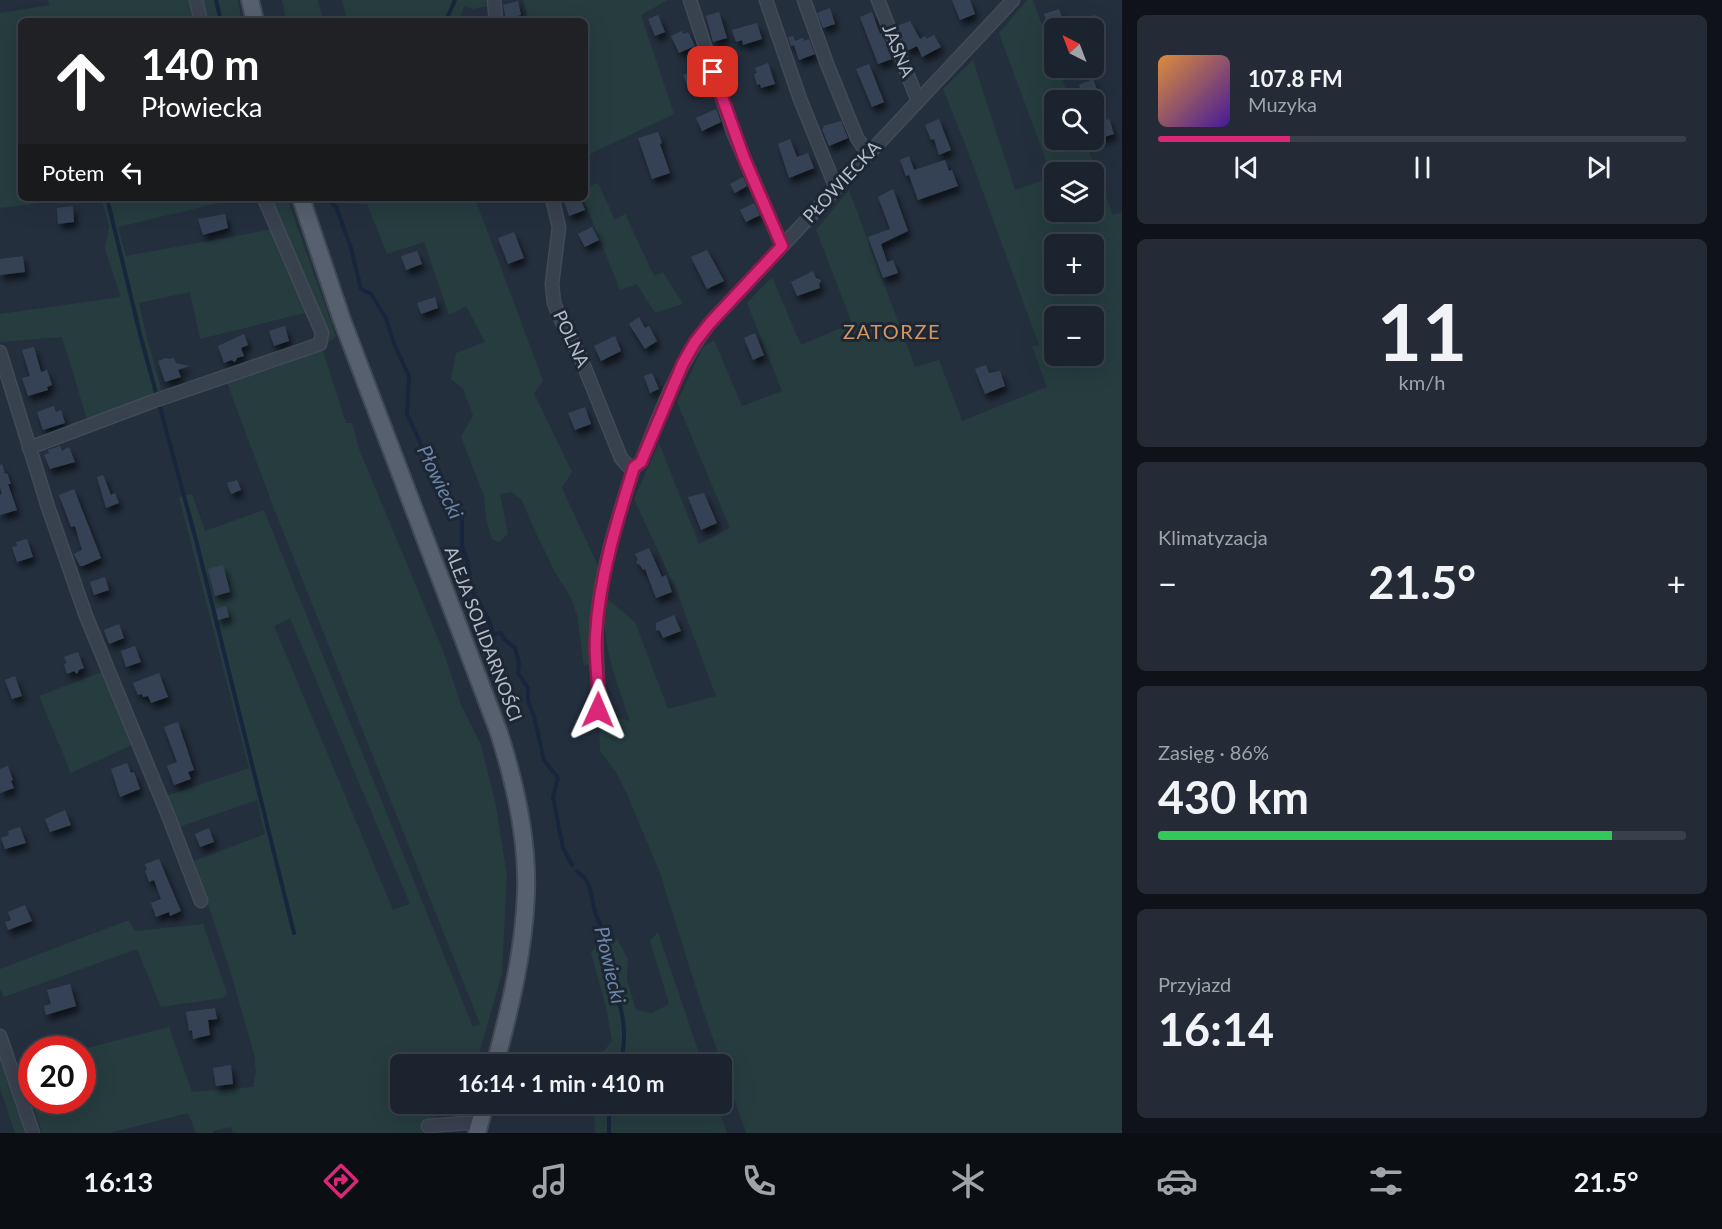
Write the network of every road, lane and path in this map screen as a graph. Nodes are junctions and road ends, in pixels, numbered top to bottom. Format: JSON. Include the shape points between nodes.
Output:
{"nodes":[{"id":1,"x":196,"y":0,"type":"edge"},
{"id":2,"x":250,"y":0,"type":"edge"},
{"id":3,"x":494,"y":0,"type":"edge"},
{"id":4,"x":690,"y":0,"type":"edge"},
{"id":5,"x":766,"y":0,"type":"edge"},
{"id":6,"x":804,"y":0,"type":"edge"},
{"id":7,"x":878,"y":0,"type":"edge"},
{"id":8,"x":1013,"y":0,"type":"edge"},
{"id":9,"x":200,"y":18,"type":"edge"},
{"id":10,"x":254,"y":18,"type":"edge"},
{"id":11,"x":496,"y":18,"type":"edge"},
{"id":12,"x":918,"y":101,"type":"junction"},
{"id":13,"x":868,"y":154,"type":"junction"},
{"id":14,"x":836,"y":188,"type":"junction"},
{"id":15,"x":265,"y":201,"type":"edge"},
{"id":16,"x":302,"y":201,"type":"edge"},
{"id":17,"x":553,"y":201,"type":"edge"},
{"id":18,"x":782,"y":246,"type":"junction"},
{"id":19,"x":0,"y":352,"type":"edge"},
{"id":20,"x":29,"y":448,"type":"junction"},
{"id":21,"x":634,"y":467,"type":"junction"},
{"id":22,"x":598,"y":710,"type":"dead end"},
{"id":23,"x":201,"y":901,"type":"dead end"},
{"id":24,"x":0,"y":1036,"type":"edge"},
{"id":25,"x":498,"y":1054,"type":"edge"},
{"id":26,"x":428,"y":1126,"type":"dead end"},
{"id":27,"x":479,"y":1127,"type":"edge"},
{"id":28,"x":33,"y":1133,"type":"edge"}],
"edges":[{"from":1,"to":9,"type":"street"},
{"from":2,"to":10,"type":"main road"},
{"from":3,"to":11,"type":"street"},
{"from":4,"to":18,"type":"street","via":[[733,132]]},
{"from":5,"to":14,"type":"street"},
{"from":6,"to":13,"type":"street","via":[[857,138]]},
{"from":7,"to":12,"type":"street","name":"JASNA"},
{"from":8,"to":12,"type":"street","name":"PŁOWIECKA"},
{"from":12,"to":13,"type":"street","name":"PŁOWIECKA"},
{"from":13,"to":14,"type":"street","name":"PŁOWIECKA"},
{"from":14,"to":18,"type":"street","name":"PŁOWIECKA"},
{"from":15,"to":20,"type":"street","via":[[322,333],[320,344]]},
{"from":16,"to":25,"type":"main road","name":"ALEJA SOLIDARNOŚCI","via":[[342,320],[510,767],[524,840],[526,891],[523,935]]},
{"from":17,"to":21,"type":"street","name":"POLNA","via":[[559,227],[552,284],[554,303],[621,458]]},
{"from":18,"to":21,"type":"street","name":"PŁOWIECKA","via":[[695,342],[641,462]]},
{"from":19,"to":20,"type":"street"},
{"from":20,"to":23,"type":"street","via":[[86,616]]},
{"from":21,"to":22,"type":"street","name":"PŁOWIECKA","via":[[599,600]]},
{"from":24,"to":28,"type":"street"},
{"from":26,"to":27,"type":"street"}]}
